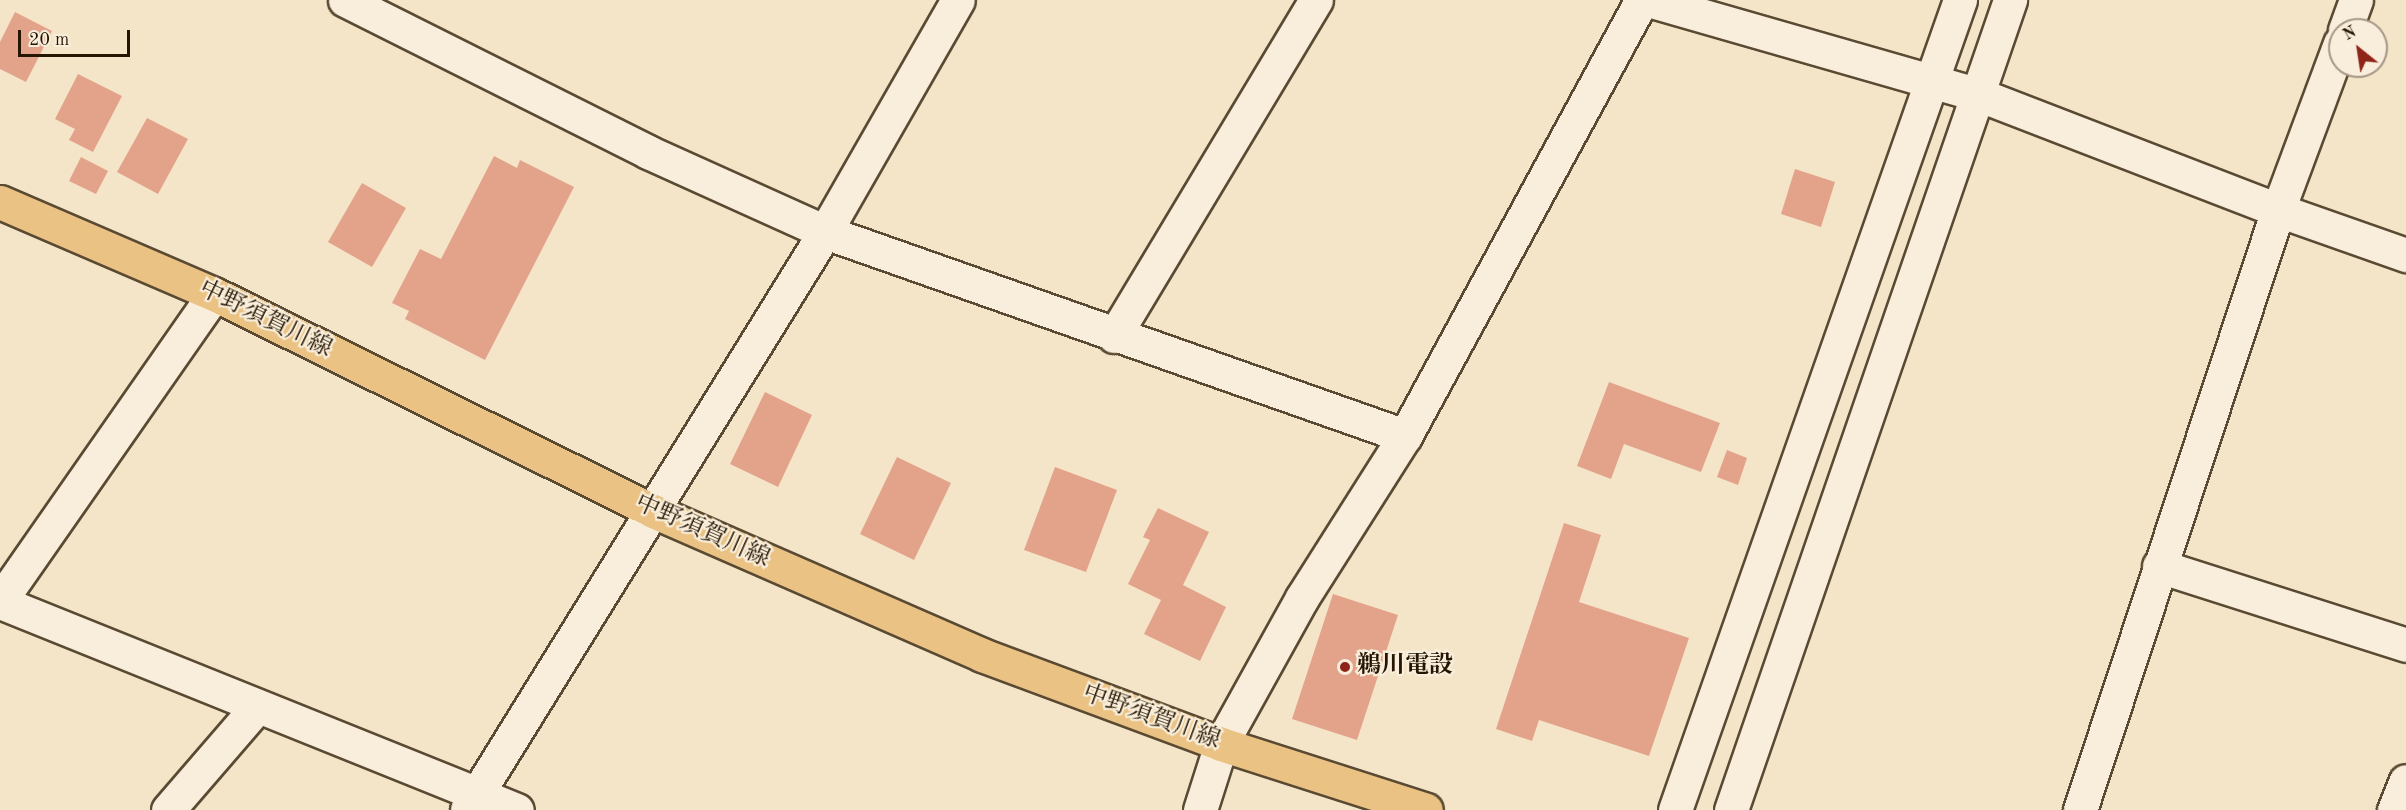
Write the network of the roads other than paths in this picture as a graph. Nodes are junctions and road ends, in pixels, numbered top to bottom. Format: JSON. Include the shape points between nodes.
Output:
{"nodes":[{"id":1,"x":345,"y":0,"type":"edge"},
{"id":2,"x":1316,"y":0,"type":"edge"},
{"id":3,"x":1642,"y":0,"type":"edge"},
{"id":4,"x":1648,"y":0,"type":"edge"},
{"id":5,"x":1960,"y":0,"type":"edge"},
{"id":6,"x":2010,"y":0,"type":"edge"},
{"id":7,"x":2356,"y":0,"type":"edge"},
{"id":8,"x":947,"y":4,"type":"edge"},
{"id":9,"x":2349,"y":18,"type":"edge"},
{"id":10,"x":2328,"y":75,"type":"edge"},
{"id":11,"x":1934,"y":82,"type":"junction"},
{"id":12,"x":1980,"y":95,"type":"junction"},
{"id":13,"x":0,"y":202,"type":"edge"},
{"id":14,"x":2278,"y":210,"type":"junction"},
{"id":15,"x":825,"y":232,"type":"junction"},
{"id":16,"x":2406,"y":255,"type":"edge"},
{"id":17,"x":214,"y":294,"type":"junction"},
{"id":18,"x":1114,"y":336,"type":"junction"},
{"id":19,"x":1405,"y":436,"type":"junction"},
{"id":20,"x":653,"y":511,"type":"junction"},
{"id":21,"x":2159,"y":566,"type":"junction"},
{"id":22,"x":0,"y":602,"type":"edge"},
{"id":23,"x":2406,"y":645,"type":"edge"},
{"id":24,"x":257,"y":707,"type":"junction"},
{"id":25,"x":1221,"y":744,"type":"junction"},
{"id":26,"x":2406,"y":781,"type":"edge"},
{"id":27,"x":472,"y":802,"type":"edge"},
{"id":28,"x":168,"y":810,"type":"edge"},
{"id":29,"x":517,"y":810,"type":"edge"},
{"id":30,"x":1200,"y":810,"type":"edge"},
{"id":31,"x":1425,"y":810,"type":"edge"},
{"id":32,"x":1674,"y":810,"type":"edge"},
{"id":33,"x":1731,"y":810,"type":"edge"},
{"id":34,"x":2080,"y":810,"type":"edge"},
{"id":35,"x":2394,"y":810,"type":"edge"}],
"edges":[{"from":1,"to":15,"type":"street","via":[[648,152]]},
{"from":2,"to":18,"type":"street"},
{"from":3,"to":19,"type":"street"},
{"from":4,"to":11,"type":"street"},
{"from":5,"to":11,"type":"street"},
{"from":6,"to":12,"type":"street"},
{"from":7,"to":9,"type":"street"},
{"from":8,"to":15,"type":"street"},
{"from":10,"to":14,"type":"street"},
{"from":11,"to":12,"type":"street"},
{"from":11,"to":32,"type":"street"},
{"from":12,"to":14,"type":"street"},
{"from":12,"to":33,"type":"street"},
{"from":13,"to":17,"type":"main road","name":"中野須賀川線"},
{"from":14,"to":16,"type":"street"},
{"from":14,"to":21,"type":"street"},
{"from":15,"to":18,"type":"street"},
{"from":15,"to":20,"type":"street"},
{"from":17,"to":20,"type":"main road","name":"中野須賀川線"},
{"from":17,"to":22,"type":"street"},
{"from":18,"to":19,"type":"street"},
{"from":19,"to":25,"type":"street","via":[[1302,598]]},
{"from":20,"to":25,"type":"main road","name":"中野須賀川線","via":[[982,655]]},
{"from":20,"to":27,"type":"street"},
{"from":21,"to":23,"type":"street"},
{"from":21,"to":34,"type":"street"},
{"from":22,"to":24,"type":"street"},
{"from":24,"to":27,"type":"street"},
{"from":24,"to":28,"type":"street"},
{"from":25,"to":30,"type":"street"},
{"from":25,"to":31,"type":"main road","name":"中野須賀川線"},
{"from":26,"to":35,"type":"street"},
{"from":27,"to":29,"type":"street"}]}
